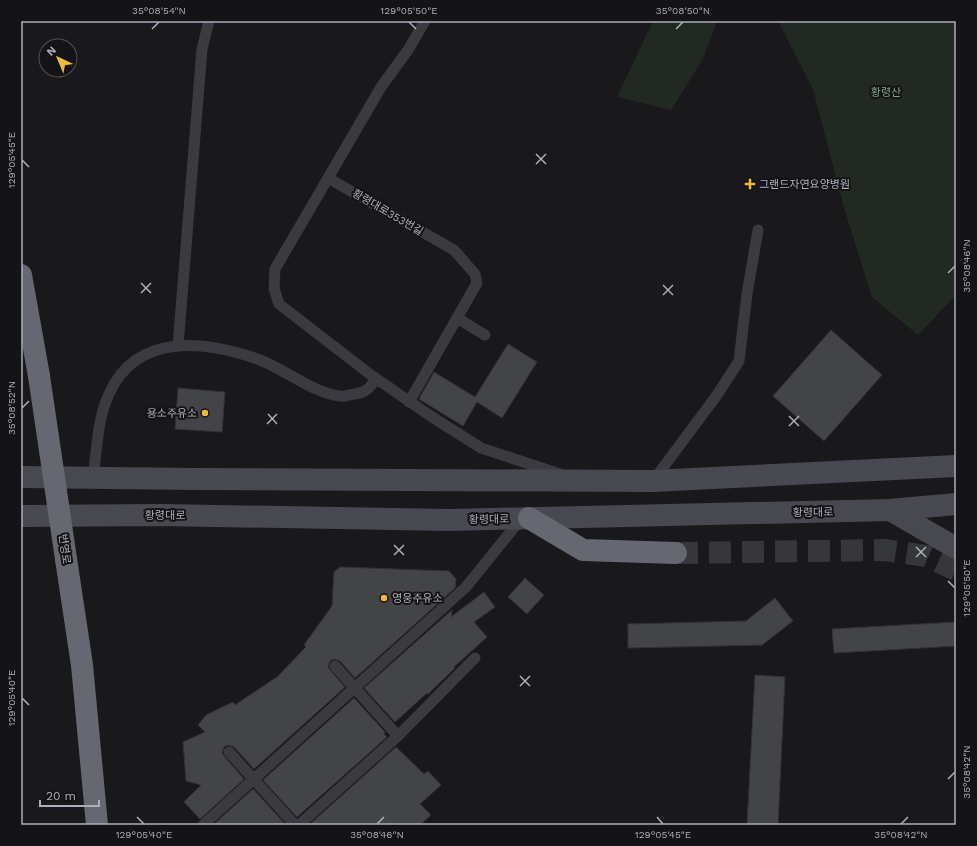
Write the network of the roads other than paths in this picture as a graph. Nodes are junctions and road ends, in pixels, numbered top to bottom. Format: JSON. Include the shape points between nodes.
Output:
{"nodes":[{"id":1,"x":209,"y":21,"type":"edge"},
{"id":2,"x":424,"y":21,"type":"edge"},
{"id":3,"x":328,"y":178,"type":"junction"},
{"id":4,"x":758,"y":230,"type":"dead end"},
{"id":5,"x":21,"y":275,"type":"edge"},
{"id":6,"x":457,"y":318,"type":"junction"},
{"id":7,"x":485,"y":335,"type":"dead end"},
{"id":8,"x":178,"y":346,"type":"junction"},
{"id":9,"x":376,"y":378,"type":"junction"},
{"id":10,"x":409,"y":402,"type":"junction"},
{"id":11,"x":956,"y":466,"type":"edge"},
{"id":12,"x":21,"y":477,"type":"edge"},
{"id":13,"x":93,"y":478,"type":"junction"},
{"id":14,"x":581,"y":481,"type":"junction"},
{"id":15,"x":653,"y":481,"type":"junction"},
{"id":16,"x":956,"y":504,"type":"edge"},
{"id":17,"x":890,"y":510,"type":"junction"},
{"id":18,"x":21,"y":516,"type":"edge"},
{"id":19,"x":525,"y":518,"type":"junction"},
{"id":20,"x":956,"y":548,"type":"edge"},
{"id":21,"x":676,"y":553,"type":"tunnel mouth"},
{"id":22,"x":475,"y":658,"type":"dead end"},
{"id":23,"x":335,"y":666,"type":"dead end"},
{"id":24,"x":355,"y":688,"type":"junction"},
{"id":25,"x":398,"y":736,"type":"junction"},
{"id":26,"x":230,"y":752,"type":"dead end"},
{"id":27,"x":254,"y":779,"type":"junction"},
{"id":28,"x":98,"y":822,"type":"edge"},
{"id":29,"x":203,"y":825,"type":"edge"},
{"id":30,"x":295,"y":825,"type":"edge"},
{"id":31,"x":299,"y":825,"type":"edge"}],
"edges":[{"from":1,"to":8,"type":"lane","via":[[202,49]]},
{"from":2,"to":3,"type":"lane","via":[[408,50],[381,87]]},
{"from":3,"to":6,"type":"lane","name":"황령대로353번길","via":[[454,250],[465,261],[474,274],[476,283]]},
{"from":3,"to":9,"type":"lane","via":[[275,269],[274,288],[279,304]]},
{"from":4,"to":15,"type":"lane","via":[[739,361]]},
{"from":5,"to":28,"type":"highway","name":"번영로","bridge":true,"via":[[39,376],[82,665]]},
{"from":6,"to":7,"type":"lane"},
{"from":6,"to":10,"type":"lane","name":"황령대로353번길"},
{"from":8,"to":9,"type":"lane","via":[[211,346],[260,360],[320,391],[341,396],[362,394]]},
{"from":8,"to":13,"type":"lane","via":[[152,350],[134,361],[121,374],[108,394],[100,422]]},
{"from":9,"to":10,"type":"lane"},
{"from":10,"to":14,"type":"lane","via":[[482,448]]},
{"from":11,"to":15,"type":"main road"},
{"from":12,"to":13,"type":"main road"},
{"from":13,"to":14,"type":"main road"},
{"from":14,"to":15,"type":"main road"},
{"from":16,"to":17,"type":"main road","name":"황령대로"},
{"from":17,"to":19,"type":"main road","name":"황령대로"},
{"from":17,"to":20,"type":"main road"},
{"from":18,"to":19,"type":"main road","name":"황령대로","via":[[161,515],[449,520]]},
{"from":19,"to":21,"type":"highway","via":[[583,550]]},
{"from":19,"to":24,"type":"lane","via":[[466,587]]},
{"from":22,"to":25,"type":"lane"},
{"from":23,"to":24,"type":"lane"},
{"from":24,"to":25,"type":"lane"},
{"from":24,"to":27,"type":"lane"},
{"from":25,"to":31,"type":"lane"},
{"from":26,"to":27,"type":"lane"},
{"from":27,"to":29,"type":"lane"},
{"from":27,"to":30,"type":"lane"}]}
